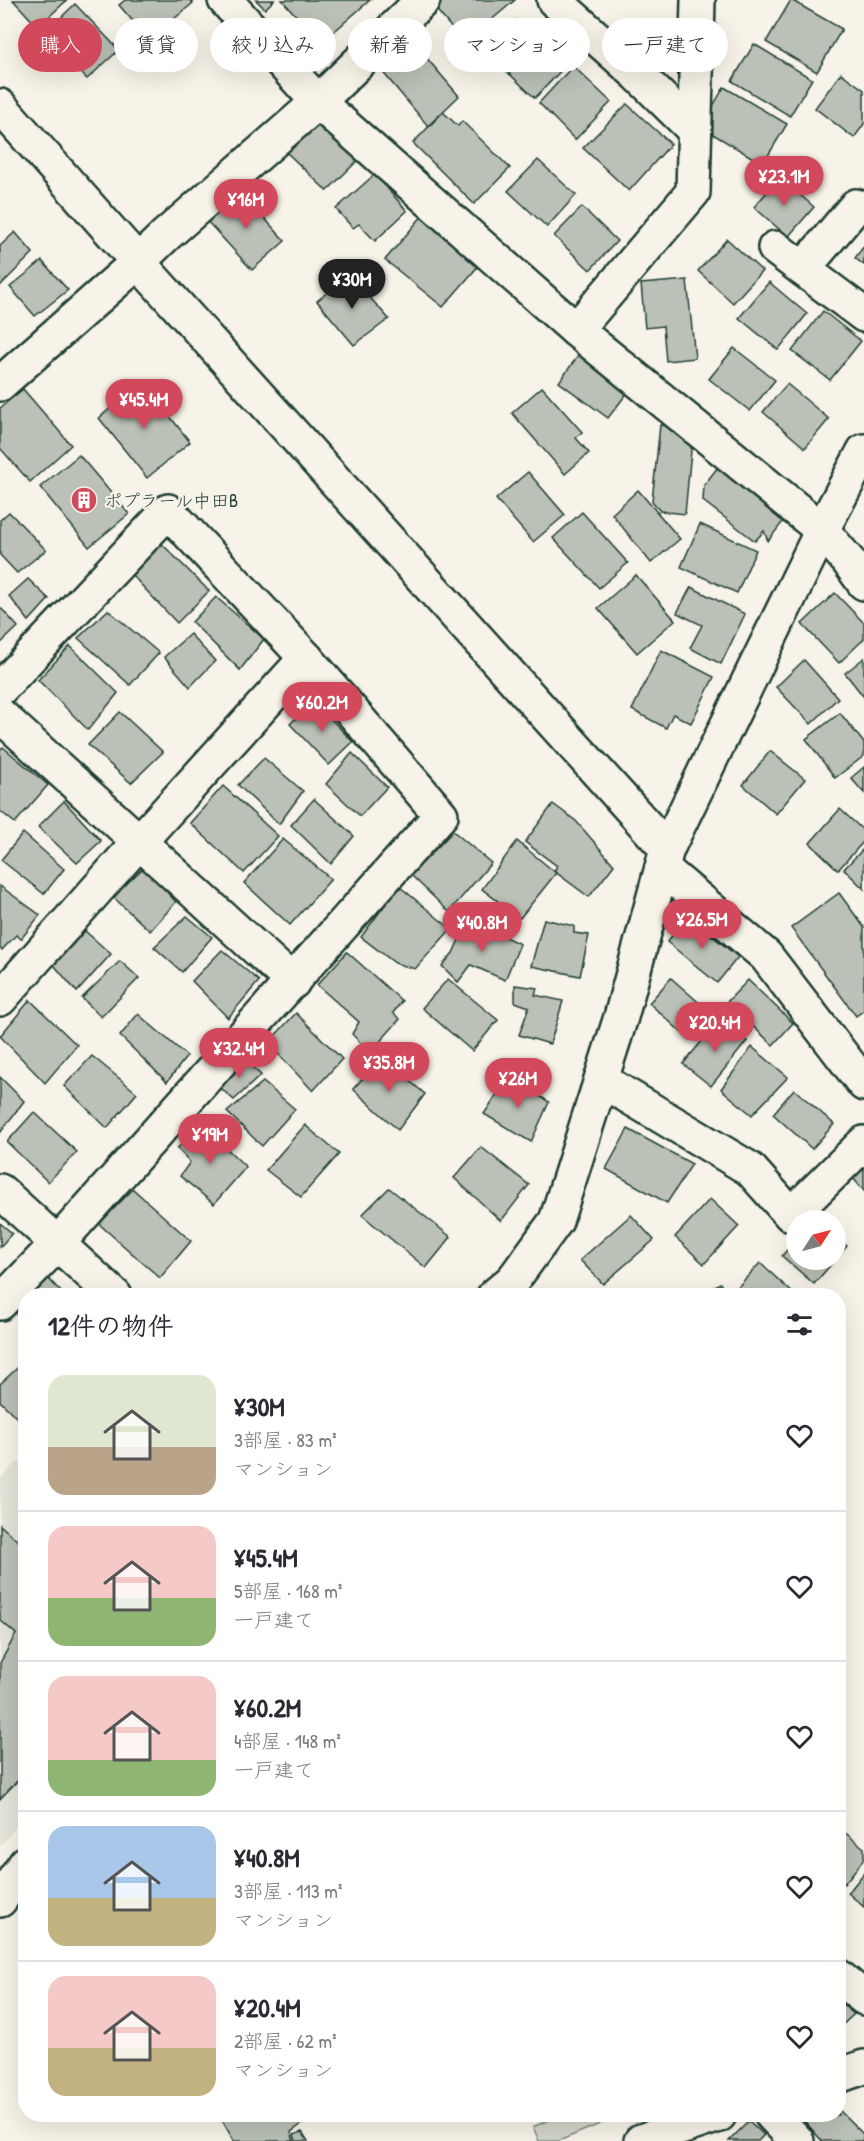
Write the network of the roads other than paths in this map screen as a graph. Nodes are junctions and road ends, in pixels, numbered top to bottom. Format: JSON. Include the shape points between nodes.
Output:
{"nodes":[{"id":1,"x":225,"y":0,"type":"edge"},
{"id":2,"x":423,"y":0,"type":"edge"},
{"id":3,"x":554,"y":0,"type":"edge"},
{"id":4,"x":698,"y":0,"type":"edge"},
{"id":5,"x":318,"y":102,"type":"junction"},
{"id":6,"x":0,"y":106,"type":"edge"},
{"id":7,"x":694,"y":130,"type":"junction"},
{"id":8,"x":856,"y":206,"type":"dead end"},
{"id":9,"x":775,"y":248,"type":"dead end"},
{"id":10,"x":138,"y":262,"type":"junction"},
{"id":11,"x":803,"y":269,"type":"junction"},
{"id":12,"x":864,"y":315,"type":"edge"},
{"id":13,"x":576,"y":330,"type":"junction"},
{"id":14,"x":0,"y":384,"type":"edge"},
{"id":15,"x":864,"y":451,"type":"edge"},
{"id":16,"x":822,"y":530,"type":"junction"},
{"id":17,"x":864,"y":583,"type":"edge"},
{"id":18,"x":306,"y":658,"type":"junction"},
{"id":19,"x":0,"y":689,"type":"edge"},
{"id":20,"x":0,"y":715,"type":"edge"},
{"id":21,"x":138,"y":842,"type":"junction"},
{"id":22,"x":665,"y":859,"type":"junction"},
{"id":23,"x":293,"y":982,"type":"junction"},
{"id":24,"x":0,"y":999,"type":"edge"},
{"id":25,"x":601,"y":1080,"type":"junction"},
{"id":26,"x":864,"y":1084,"type":"edge"},
{"id":27,"x":864,"y":1143,"type":"edge"},
{"id":28,"x":0,"y":1191,"type":"edge"},
{"id":29,"x":58,"y":1243,"type":"junction"},
{"id":30,"x":106,"y":1288,"type":"edge"},
{"id":31,"x":504,"y":1288,"type":"edge"},
{"id":32,"x":0,"y":1303,"type":"edge"},
{"id":33,"x":16,"y":1870,"type":"edge"},
{"id":34,"x":0,"y":1900,"type":"edge"},
{"id":35,"x":846,"y":1983,"type":"edge"},
{"id":36,"x":864,"y":1998,"type":"edge"},
{"id":37,"x":864,"y":2067,"type":"edge"},
{"id":38,"x":846,"y":2073,"type":"edge"},
{"id":39,"x":687,"y":2122,"type":"edge"},
{"id":40,"x":779,"y":2122,"type":"edge"},
{"id":41,"x":641,"y":2132,"type":"edge"},
{"id":42,"x":797,"y":2141,"type":"edge"}],
"edges":[{"from":1,"to":5,"type":"street"},
{"from":2,"to":5,"type":"street"},
{"from":3,"to":7,"type":"street"},
{"from":4,"to":7,"type":"street"},
{"from":5,"to":10,"type":"street"},
{"from":5,"to":13,"type":"street"},
{"from":6,"to":10,"type":"street"},
{"from":7,"to":13,"type":"street","via":[[693,192]]},
{"from":8,"to":11,"type":"street"},
{"from":9,"to":11,"type":"street"},
{"from":10,"to":14,"type":"street"},
{"from":10,"to":22,"type":"street"},
{"from":11,"to":12,"type":"street"},
{"from":13,"to":16,"type":"street"},
{"from":15,"to":16,"type":"street"},
{"from":16,"to":17,"type":"street"},
{"from":16,"to":22,"type":"street"},
{"from":18,"to":19,"type":"street","via":[[168,512]]},
{"from":18,"to":21,"type":"street"},
{"from":18,"to":23,"type":"street","via":[[441,815]]},
{"from":20,"to":21,"type":"street"},
{"from":21,"to":23,"type":"street"},
{"from":21,"to":24,"type":"street"},
{"from":22,"to":25,"type":"street"},
{"from":22,"to":26,"type":"street","via":[[766,956]]},
{"from":23,"to":29,"type":"street"},
{"from":25,"to":27,"type":"street","via":[[750,1169],[791,1215]]},
{"from":25,"to":31,"type":"street","via":[[556,1221]]},
{"from":28,"to":29,"type":"street"},
{"from":29,"to":30,"type":"street"},
{"from":29,"to":32,"type":"street"},
{"from":33,"to":34,"type":"street"},
{"from":35,"to":36,"type":"street"},
{"from":37,"to":38,"type":"street"},
{"from":39,"to":41,"type":"street"},
{"from":40,"to":42,"type":"street"}]}
